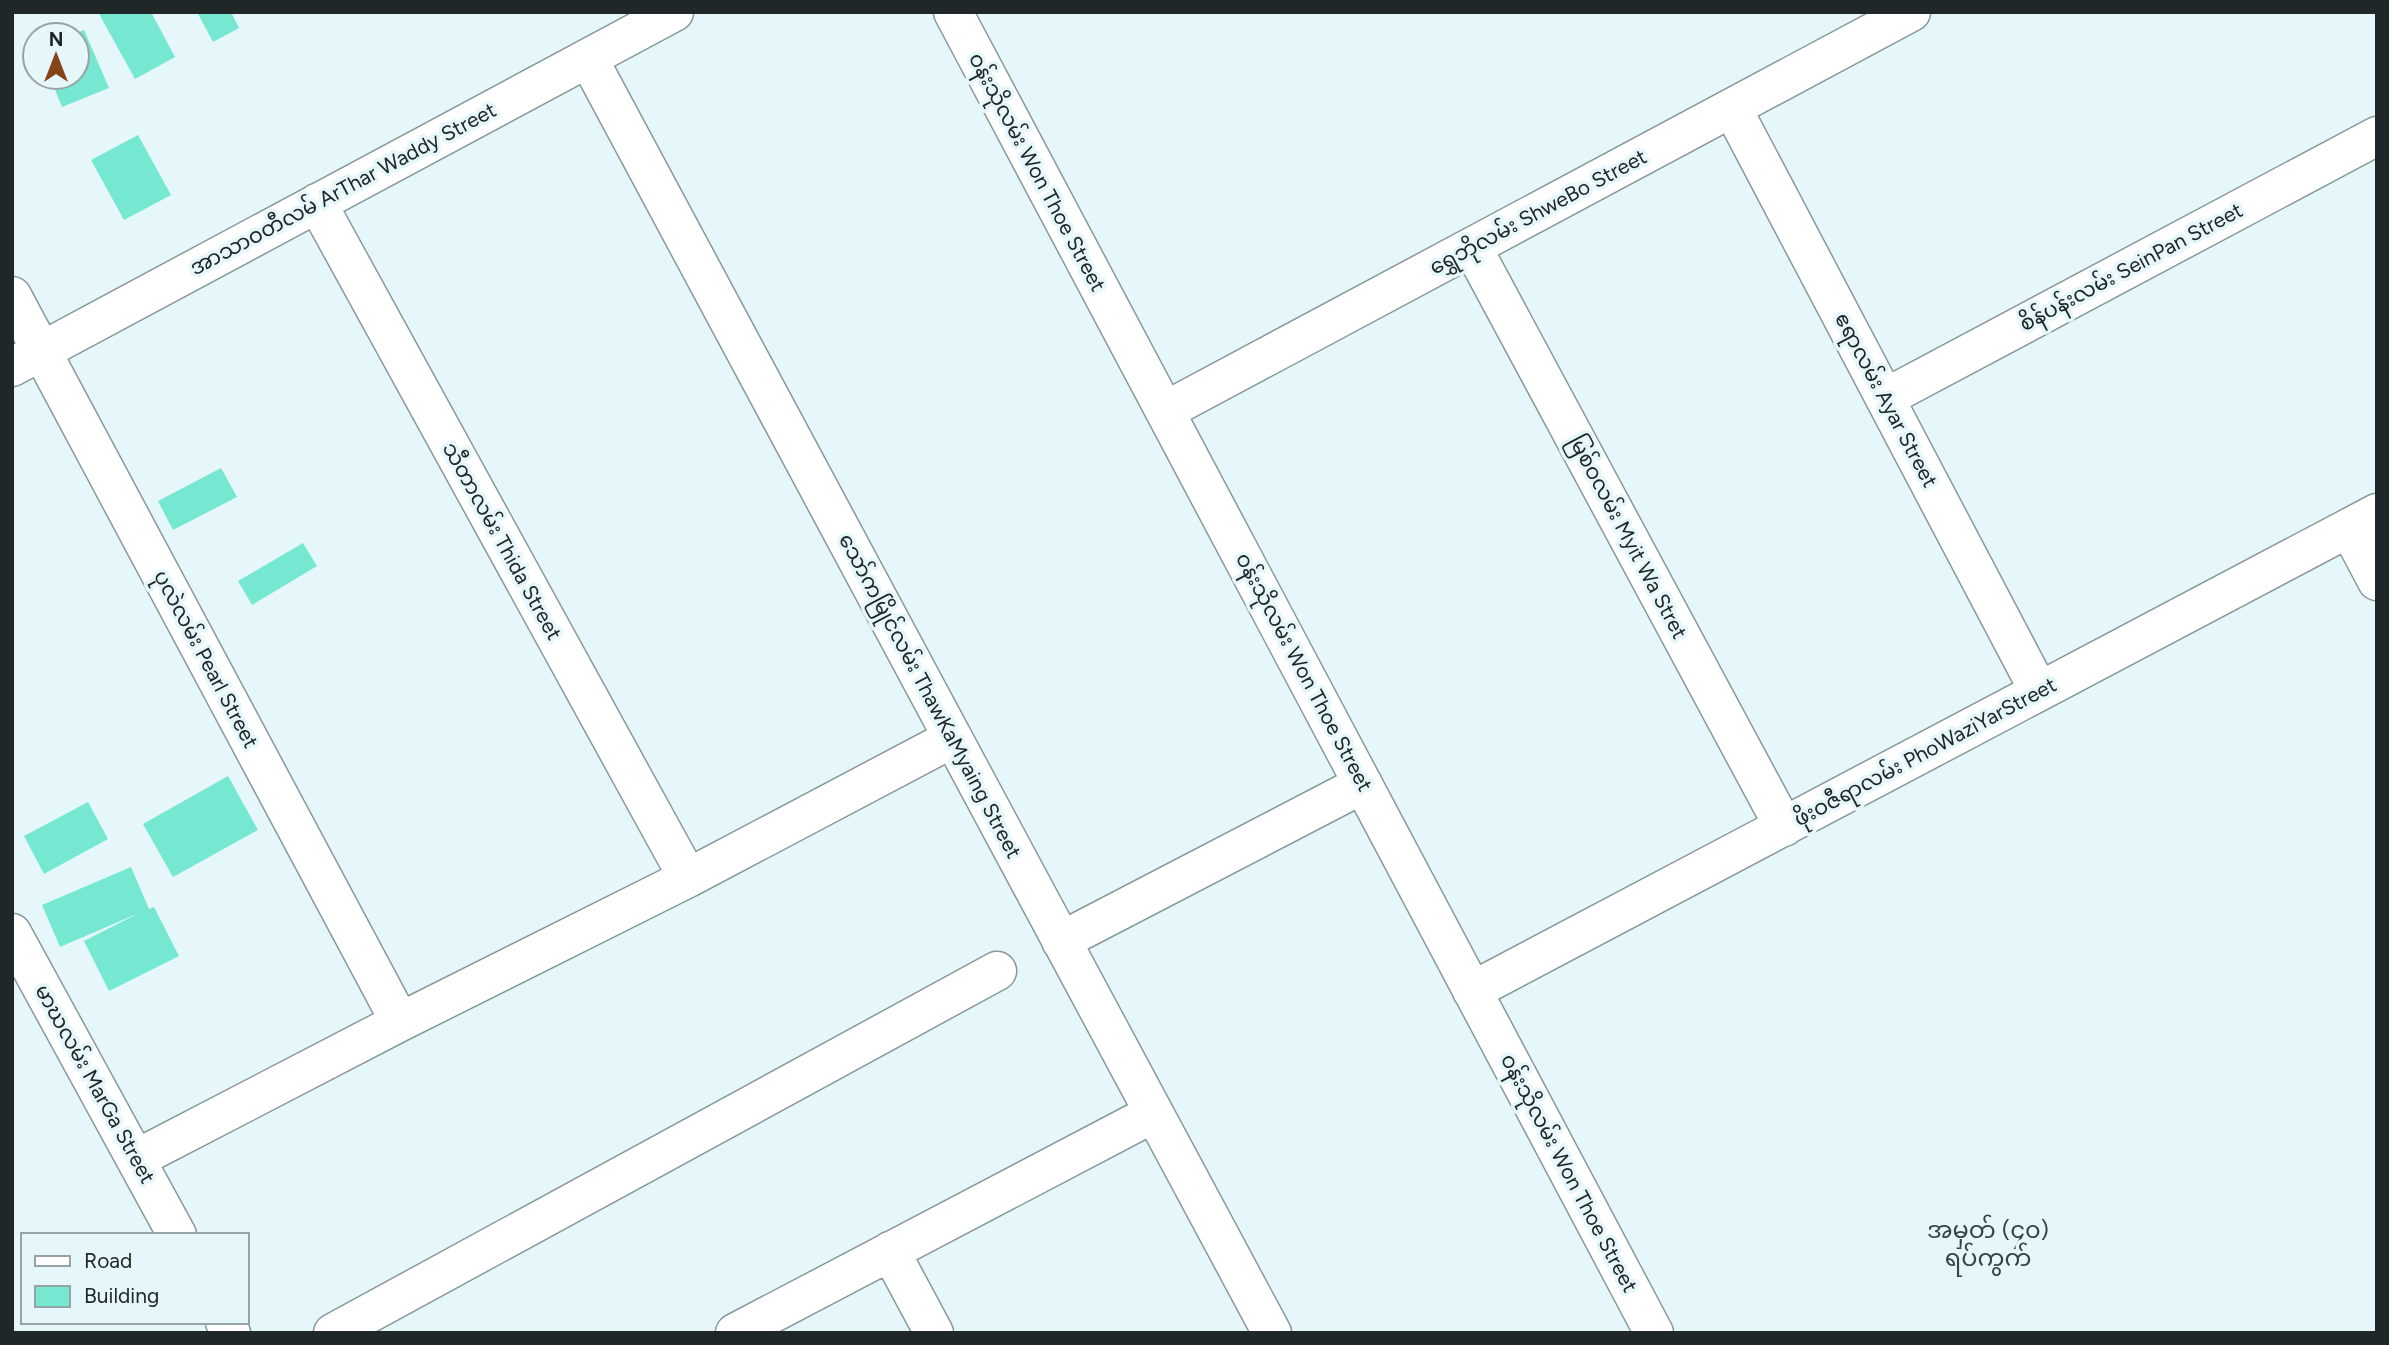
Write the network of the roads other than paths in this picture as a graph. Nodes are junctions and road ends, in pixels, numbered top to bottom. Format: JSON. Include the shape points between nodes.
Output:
{"nodes":[{"id":1,"x":674,"y":12,"type":"edge"},
{"id":2,"x":953,"y":12,"type":"edge"},
{"id":3,"x":1910,"y":12,"type":"edge"},
{"id":4,"x":588,"y":58,"type":"junction"},
{"id":5,"x":1732,"y":108,"type":"junction"},
{"id":6,"x":2377,"y":136,"type":"edge"},
{"id":7,"x":317,"y":203,"type":"junction"},
{"id":8,"x":1472,"y":247,"type":"junction"},
{"id":9,"x":12,"y":296,"type":"edge"},
{"id":10,"x":27,"y":359,"type":"edge"},
{"id":11,"x":1885,"y":398,"type":"junction"},
{"id":12,"x":1165,"y":411,"type":"junction"},
{"id":13,"x":2363,"y":520,"type":"edge"},
{"id":14,"x":2377,"y":581,"type":"edge"},
{"id":15,"x":2039,"y":691,"type":"junction"},
{"id":16,"x":953,"y":738,"type":"junction"},
{"id":17,"x":1363,"y":784,"type":"junction"},
{"id":18,"x":1784,"y":827,"type":"junction"},
{"id":19,"x":688,"y":878,"type":"junction"},
{"id":20,"x":12,"y":933,"type":"edge"},
{"id":21,"x":1061,"y":941,"type":"junction"},
{"id":22,"x":998,"y":971,"type":"dead end"},
{"id":23,"x":1472,"y":991,"type":"junction"},
{"id":24,"x":400,"y":1022,"type":"junction"},
{"id":25,"x":1154,"y":1113,"type":"junction"},
{"id":26,"x":136,"y":1160,"type":"junction"},
{"id":27,"x":176,"y":1233,"type":"edge"},
{"id":28,"x":890,"y":1251,"type":"junction"},
{"id":29,"x":333,"y":1333,"type":"edge"},
{"id":30,"x":735,"y":1333,"type":"edge"},
{"id":31,"x":934,"y":1333,"type":"edge"},
{"id":32,"x":1272,"y":1333,"type":"edge"},
{"id":33,"x":1654,"y":1333,"type":"edge"}],
"edges":[{"from":1,"to":4,"type":"street","name":"အာသာဝတီလမ် ArThar Waddy Street"},
{"from":2,"to":12,"type":"street","name":"ဝန်းသိုလမ်း Won Thoe Street"},
{"from":3,"to":5,"type":"street","name":"ရွှေဘိုလမ်း ShweBo Street"},
{"from":4,"to":7,"type":"street","name":"အာသာဝတီလမ် ArThar Waddy Street"},
{"from":4,"to":16,"type":"street","name":"သော်ကမြိုင်လမ်း ThawKaMyaing Street"},
{"from":5,"to":8,"type":"street","name":"ရွှေဘိုလမ်း ShweBo Street"},
{"from":5,"to":11,"type":"street","name":"ဧရာလမ်း Ayar Street"},
{"from":6,"to":11,"type":"street","name":"စိန်ပန်းလမ်း SeinPan Street"},
{"from":7,"to":10,"type":"street","name":"အာသာဝတီလမ် ArThar Waddy Street"},
{"from":7,"to":19,"type":"street","name":"သီတာလမ်း Thida Street"},
{"from":8,"to":12,"type":"street","name":"ရွှေဘိုလမ်း ShweBo Street"},
{"from":8,"to":18,"type":"street","name":"မြစ်ဝလမ်း Myit Wa Stret"},
{"from":9,"to":10,"type":"street","name":"ပုလဲလမ်း Pearl Street"},
{"from":10,"to":24,"type":"street","name":"ပုလဲလမ်း Pearl Street"},
{"from":11,"to":15,"type":"street","name":"ဧရာလမ်း Ayar Street"},
{"from":12,"to":17,"type":"street","name":"ဝန်းသိုလမ်း Won Thoe Street"},
{"from":13,"to":14,"type":"street"},
{"from":13,"to":15,"type":"street","name":"ဖိုးဝဇီရာလမ်း PhoWaziYarStreet"},
{"from":15,"to":18,"type":"street","name":"ဖိုးဝဇီရာလမ်း PhoWaziYarStreet"},
{"from":16,"to":19,"type":"street"},
{"from":16,"to":21,"type":"street","name":"သော်ကမြိုင်လမ်း ThawKaMyaing Street"},
{"from":17,"to":21,"type":"street"},
{"from":17,"to":23,"type":"street","name":"ဝန်းသိုလမ်း Won Thoe Street"},
{"from":18,"to":23,"type":"street","name":"ဖိုးဝဇီရာလမ်း PhoWaziYarStreet"},
{"from":19,"to":24,"type":"street"},
{"from":20,"to":26,"type":"street","name":"မာဃလမ်း MarGa Street"},
{"from":21,"to":25,"type":"street","name":"သော်ကမြိုင်လမ်း ThawKaMyaing Street"},
{"from":22,"to":29,"type":"street"},
{"from":23,"to":33,"type":"street","name":"ဝန်းသိုလမ်း Won Thoe Street"},
{"from":24,"to":26,"type":"street"},
{"from":25,"to":28,"type":"street"},
{"from":25,"to":32,"type":"street","name":"သော်ကမြိုင်လမ်း ThawKaMyaing Street"},
{"from":26,"to":27,"type":"street","name":"မာဃလမ်း MarGa Street"},
{"from":28,"to":30,"type":"street"},
{"from":28,"to":31,"type":"street"}]}
